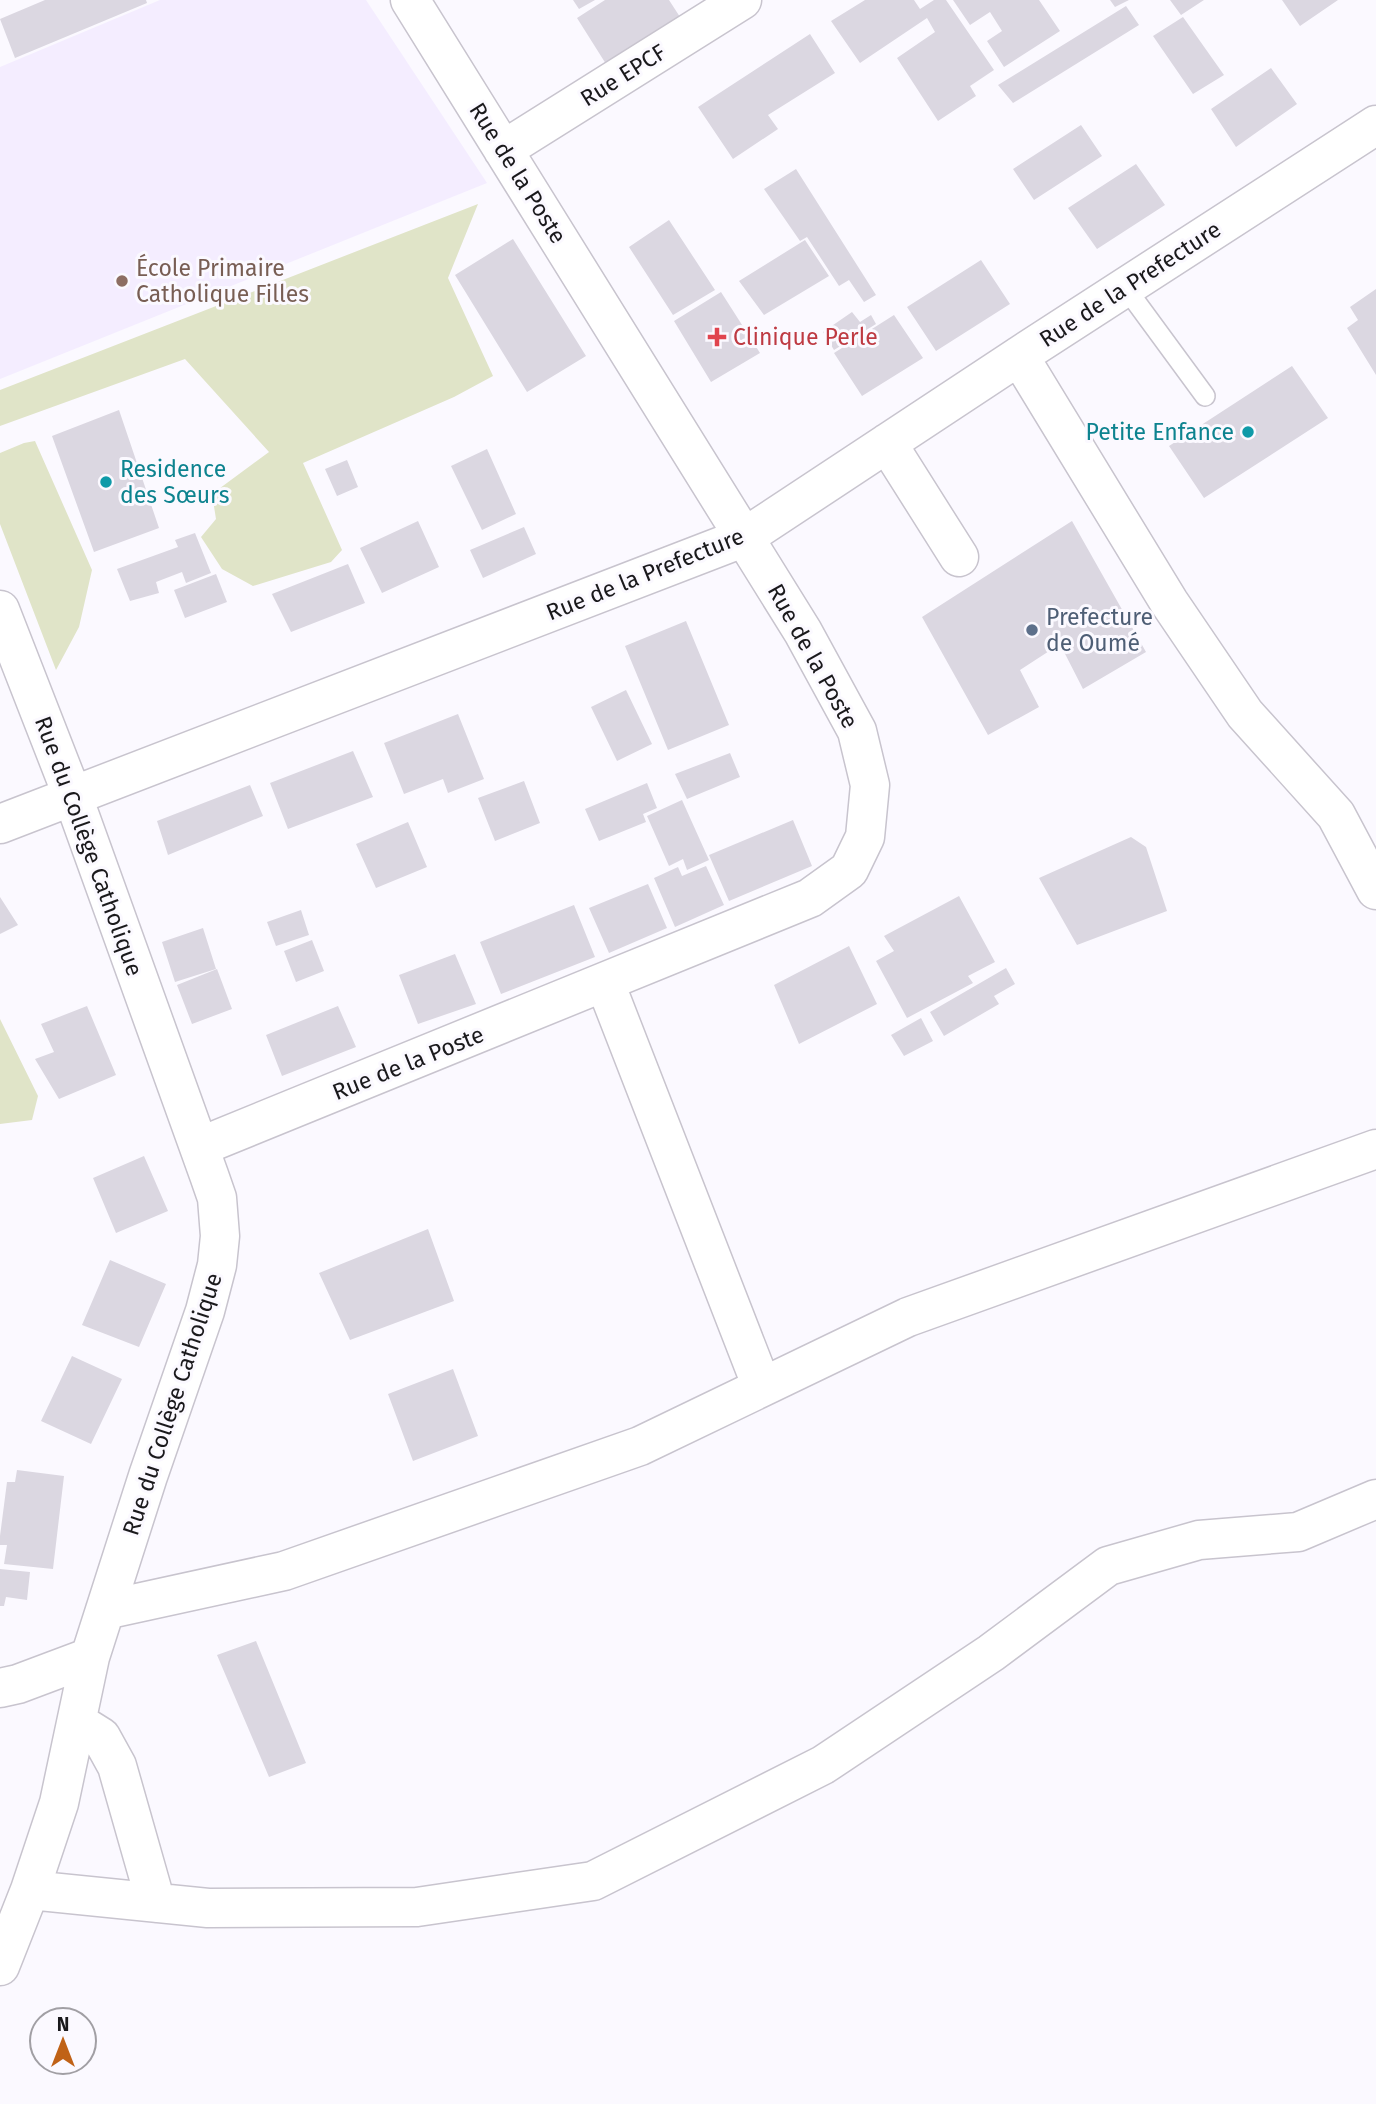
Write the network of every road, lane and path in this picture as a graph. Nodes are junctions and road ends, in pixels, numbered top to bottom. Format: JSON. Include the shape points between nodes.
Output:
{"nodes":[{"id":1,"x":410,"y":0,"type":"edge"},
{"id":2,"x":742,"y":0,"type":"edge"},
{"id":3,"x":1376,"y":125,"type":"edge"},
{"id":4,"x":503,"y":150,"type":"junction"},
{"id":5,"x":1125,"y":287,"type":"junction"},
{"id":6,"x":1019,"y":356,"type":"junction"},
{"id":7,"x":1205,"y":396,"type":"dead end"},
{"id":8,"x":887,"y":443,"type":"junction"},
{"id":9,"x":745,"y":537,"type":"junction"},
{"id":10,"x":959,"y":557,"type":"dead end"},
{"id":11,"x":0,"y":610,"type":"edge"},
{"id":12,"x":73,"y":797,"type":"junction"},
{"id":13,"x":0,"y":824,"type":"edge"},
{"id":14,"x":1376,"y":890,"type":"edge"},
{"id":15,"x":605,"y":983,"type":"junction"},
{"id":16,"x":199,"y":1147,"type":"junction"},
{"id":17,"x":1376,"y":1149,"type":"edge"},
{"id":18,"x":762,"y":1387,"type":"junction"},
{"id":19,"x":1376,"y":1499,"type":"edge"},
{"id":20,"x":105,"y":1610,"type":"junction"},
{"id":21,"x":90,"y":1657,"type":"junction"},
{"id":22,"x":0,"y":1688,"type":"edge"},
{"id":23,"x":77,"y":1722,"type":"junction"},
{"id":24,"x":30,"y":1890,"type":"junction"},
{"id":25,"x":156,"y":1903,"type":"junction"},
{"id":26,"x":0,"y":1966,"type":"edge"}],
"edges":[{"from":1,"to":4,"type":"street","name":"Rue de la Poste"},
{"from":2,"to":4,"type":"street","name":"Rue EPCF"},
{"from":3,"to":5,"type":"street","name":"Rue de la Prefecture"},
{"from":4,"to":9,"type":"street","name":"Rue de la Poste"},
{"from":5,"to":6,"type":"street","name":"Rue de la Prefecture"},
{"from":5,"to":7,"type":"lane"},
{"from":6,"to":8,"type":"street","name":"Rue de la Prefecture"},
{"from":6,"to":14,"type":"street","via":[[1168,602],[1245,714],[1336,815]]},
{"from":8,"to":9,"type":"street","name":"Rue de la Prefecture"},
{"from":8,"to":10,"type":"street"},
{"from":9,"to":12,"type":"street","name":"Rue de la Prefecture"},
{"from":9,"to":15,"type":"street","name":"Rue de la Poste","via":[[857,731],[870,785],[865,837],[849,870],[810,898]]},
{"from":11,"to":12,"type":"street","name":"Rue du Collège Catholique"},
{"from":12,"to":13,"type":"street","name":"Rue de la Prefecture"},
{"from":12,"to":16,"type":"street","name":"Rue du Collège Catholique"},
{"from":15,"to":16,"type":"street","name":"Rue de la Poste"},
{"from":15,"to":18,"type":"street"},
{"from":16,"to":20,"type":"street","name":"Rue du Collège Catholique","via":[[217,1198],[217,1265]]},
{"from":17,"to":18,"type":"street","via":[[908,1317]]},
{"from":18,"to":20,"type":"street","via":[[640,1446],[284,1571]]},
{"from":19,"to":25,"type":"street","via":[[1298,1532],[1199,1540],[1108,1566],[991,1653],[823,1765],[593,1881],[417,1907],[208,1908]]},
{"from":20,"to":21,"type":"street","name":"Rue du Collège Catholique"},
{"from":21,"to":22,"type":"street"},
{"from":21,"to":23,"type":"street","name":"Rue du Collège Catholique"},
{"from":23,"to":24,"type":"street","name":"Rue du Collège Catholique","via":[[59,1803]]},
{"from":23,"to":25,"type":"street","via":[[100,1737],[117,1766]]},
{"from":24,"to":25,"type":"street"},
{"from":24,"to":26,"type":"street","name":"Rue du Collège Catholique"}]}
